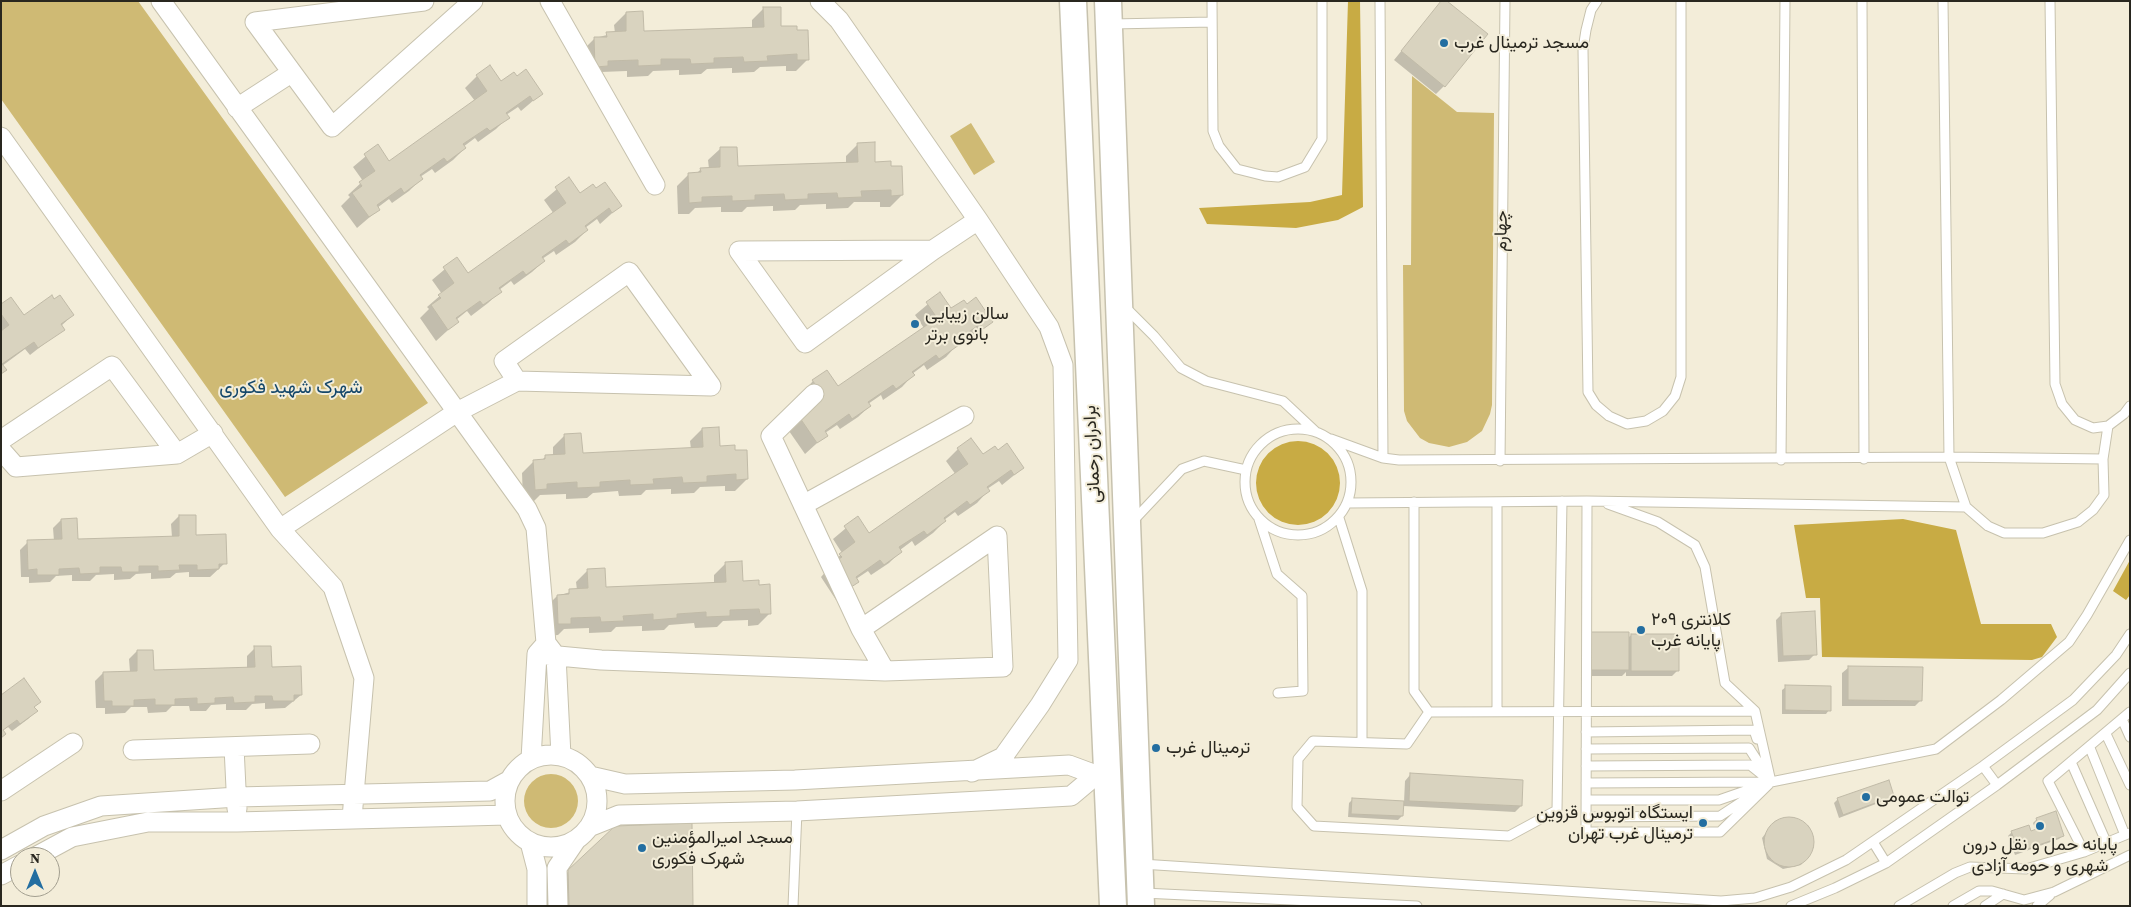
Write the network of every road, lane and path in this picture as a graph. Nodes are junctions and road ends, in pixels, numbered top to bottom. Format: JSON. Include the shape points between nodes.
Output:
{"nodes":[{"id":1,"x":161,"y":1,"type":"edge"},
{"id":2,"x":424,"y":1,"type":"edge"},
{"id":3,"x":473,"y":1,"type":"edge"},
{"id":4,"x":550,"y":1,"type":"edge"},
{"id":5,"x":820,"y":1,"type":"edge"},
{"id":6,"x":1073,"y":1,"type":"edge"},
{"id":7,"x":1212,"y":1,"type":"edge"},
{"id":8,"x":1322,"y":1,"type":"edge"},
{"id":9,"x":1380,"y":1,"type":"edge"},
{"id":10,"x":1505,"y":1,"type":"edge"},
{"id":11,"x":1597,"y":1,"type":"edge"},
{"id":12,"x":1681,"y":1,"type":"edge"},
{"id":13,"x":1785,"y":1,"type":"edge"},
{"id":14,"x":1862,"y":1,"type":"edge"},
{"id":15,"x":1943,"y":1,"type":"edge"},
{"id":16,"x":2050,"y":1,"type":"edge"},
{"id":17,"x":1110,"y":9,"type":"edge"},
{"id":18,"x":1212,"y":22,"type":"junction"},
{"id":19,"x":291,"y":73,"type":"junction"},
{"id":20,"x":237,"y":108,"type":"junction"},
{"id":21,"x":1,"y":137,"type":"edge"},
{"id":22,"x":655,"y":185,"type":"dead end"},
{"id":23,"x":978,"y":220,"type":"junction"},
{"id":24,"x":933,"y":250,"type":"junction"},
{"id":25,"x":1121,"y":303,"type":"junction"},
{"id":26,"x":516,"y":381,"type":"junction"},
{"id":27,"x":814,"y":394,"type":"dead end"},
{"id":28,"x":2130,"y":406,"type":"edge"},
{"id":29,"x":457,"y":412,"type":"junction"},
{"id":30,"x":964,"y":416,"type":"dead end"},
{"id":31,"x":2108,"y":426,"type":"junction"},
{"id":32,"x":1316,"y":431,"type":"junction"},
{"id":33,"x":213,"y":432,"type":"junction"},
{"id":34,"x":1,"y":440,"type":"edge"},
{"id":35,"x":1331,"y":440,"type":"junction"},
{"id":36,"x":1,"y":450,"type":"edge"},
{"id":37,"x":177,"y":454,"type":"junction"},
{"id":38,"x":1949,"y":457,"type":"junction"},
{"id":39,"x":1383,"y":458,"type":"junction"},
{"id":40,"x":1864,"y":459,"type":"junction"},
{"id":41,"x":2103,"y":459,"type":"junction"},
{"id":42,"x":1781,"y":460,"type":"junction"},
{"id":43,"x":1500,"y":461,"type":"junction"},
{"id":44,"x":1246,"y":470,"type":"junction"},
{"id":45,"x":1587,"y":501,"type":"junction"},
{"id":46,"x":1414,"y":502,"type":"junction"},
{"id":47,"x":1497,"y":502,"type":"junction"},
{"id":48,"x":1562,"y":502,"type":"junction"},
{"id":49,"x":1602,"y":502,"type":"junction"},
{"id":50,"x":1348,"y":503,"type":"junction"},
{"id":51,"x":803,"y":504,"type":"junction"},
{"id":52,"x":1966,"y":507,"type":"junction"},
{"id":53,"x":1339,"y":518,"type":"junction"},
{"id":54,"x":1259,"y":519,"type":"junction"},
{"id":55,"x":1128,"y":526,"type":"junction"},
{"id":56,"x":280,"y":529,"type":"junction"},
{"id":57,"x":2130,"y":540,"type":"edge"},
{"id":58,"x":861,"y":629,"type":"junction"},
{"id":59,"x":2130,"y":634,"type":"edge"},
{"id":60,"x":546,"y":651,"type":"junction"},
{"id":61,"x":886,"y":671,"type":"junction"},
{"id":62,"x":2130,"y":673,"type":"edge"},
{"id":63,"x":1278,"y":693,"type":"dead end"},
{"id":64,"x":1755,"y":711,"type":"junction"},
{"id":65,"x":1428,"y":712,"type":"junction"},
{"id":66,"x":1497,"y":712,"type":"junction"},
{"id":67,"x":1559,"y":712,"type":"junction"},
{"id":68,"x":1586,"y":712,"type":"junction"},
{"id":69,"x":2130,"y":712,"type":"edge"},
{"id":70,"x":2122,"y":720,"type":"junction"},
{"id":71,"x":1586,"y":732,"type":"junction"},
{"id":72,"x":2106,"y":734,"type":"junction"},
{"id":73,"x":2130,"y":737,"type":"edge"},
{"id":74,"x":1362,"y":742,"type":"junction"},
{"id":75,"x":73,"y":743,"type":"dead end"},
{"id":76,"x":310,"y":744,"type":"dead end"},
{"id":77,"x":234,"y":748,"type":"junction"},
{"id":78,"x":2090,"y":748,"type":"junction"},
{"id":79,"x":1586,"y":749,"type":"junction"},
{"id":80,"x":133,"y":750,"type":"dead end"},
{"id":81,"x":561,"y":756,"type":"junction"},
{"id":82,"x":531,"y":759,"type":"junction"},
{"id":83,"x":2071,"y":762,"type":"junction"},
{"id":84,"x":1586,"y":766,"type":"junction"},
{"id":85,"x":1983,"y":766,"type":"junction"},
{"id":86,"x":1028,"y":767,"type":"junction"},
{"id":87,"x":972,"y":772,"type":"junction"},
{"id":88,"x":1102,"y":775,"type":"junction"},
{"id":89,"x":590,"y":776,"type":"junction"},
{"id":90,"x":510,"y":780,"type":"junction"},
{"id":91,"x":795,"y":780,"type":"junction"},
{"id":92,"x":1771,"y":782,"type":"junction"},
{"id":93,"x":1586,"y":784,"type":"junction"},
{"id":94,"x":1997,"y":785,"type":"junction"},
{"id":95,"x":2130,"y":785,"type":"edge"},
{"id":96,"x":1,"y":791,"type":"edge"},
{"id":97,"x":354,"y":793,"type":"junction"},
{"id":98,"x":237,"y":797,"type":"junction"},
{"id":99,"x":1028,"y":798,"type":"junction"},
{"id":100,"x":1586,"y":800,"type":"junction"},
{"id":101,"x":797,"y":811,"type":"junction"},
{"id":102,"x":507,"y":815,"type":"junction"},
{"id":103,"x":1586,"y":817,"type":"junction"},
{"id":104,"x":352,"y":818,"type":"junction"},
{"id":105,"x":237,"y":822,"type":"junction"},
{"id":106,"x":582,"y":833,"type":"junction"},
{"id":107,"x":2127,"y":834,"type":"edge"},
{"id":108,"x":530,"y":842,"type":"junction"},
{"id":109,"x":1873,"y":842,"type":"junction"},
{"id":110,"x":2107,"y":844,"type":"junction"},
{"id":111,"x":54,"y":847,"type":"edge"},
{"id":112,"x":1,"y":850,"type":"edge"},
{"id":113,"x":2084,"y":852,"type":"junction"},
{"id":114,"x":2130,"y":855,"type":"edge"},
{"id":115,"x":1886,"y":863,"type":"junction"},
{"id":116,"x":1140,"y":864,"type":"junction"},
{"id":117,"x":2054,"y":892,"type":"junction"},
{"id":118,"x":2004,"y":894,"type":"junction"},
{"id":119,"x":1141,"y":899,"type":"edge"},
{"id":120,"x":2024,"y":900,"type":"junction"},
{"id":121,"x":537,"y":906,"type":"edge"},
{"id":122,"x":558,"y":906,"type":"edge"},
{"id":123,"x":793,"y":906,"type":"edge"},
{"id":124,"x":1114,"y":906,"type":"edge"},
{"id":125,"x":1417,"y":906,"type":"edge"},
{"id":126,"x":1791,"y":906,"type":"edge"},
{"id":127,"x":1899,"y":906,"type":"edge"},
{"id":128,"x":1953,"y":906,"type":"edge"},
{"id":129,"x":1984,"y":906,"type":"edge"},
{"id":130,"x":2015,"y":906,"type":"edge"},
{"id":131,"x":2037,"y":906,"type":"edge"}],
"edges":[{"from":1,"to":20,"type":"street"},
{"from":2,"to":19,"type":"street","via":[[255,22]]},
{"from":3,"to":19,"type":"street","via":[[332,127]]},
{"from":4,"to":22,"type":"street"},
{"from":5,"to":23,"type":"street","via":[[839,20]]},
{"from":6,"to":88,"type":"main road","name":"برادران رحمانی"},
{"from":7,"to":18,"type":"lane"},
{"from":8,"to":18,"type":"lane","via":[[1322,139],[1305,167],[1278,177],[1237,169],[1219,146],[1213,131],[1212,114]]},
{"from":9,"to":39,"type":"lane"},
{"from":10,"to":43,"type":"lane","name":"چهارم"},
{"from":11,"to":12,"type":"lane","via":[[1591,10],[1583,50],[1588,392],[1609,416],[1627,424],[1646,421],[1663,411],[1675,396],[1681,377]]},
{"from":13,"to":42,"type":"lane"},
{"from":14,"to":40,"type":"lane"},
{"from":15,"to":38,"type":"lane"},
{"from":16,"to":31,"type":"lane","via":[[2055,384],[2062,404],[2075,420],[2093,428]]},
{"from":17,"to":18,"type":"lane"},
{"from":17,"to":25,"type":"main road","name":"برادران رحمانی"},
{"from":19,"to":20,"type":"street"},
{"from":20,"to":29,"type":"street"},
{"from":21,"to":33,"type":"street"},
{"from":23,"to":24,"type":"street"},
{"from":23,"to":87,"type":"street","via":[[1048,327],[1062,365],[1068,660],[1003,757]]},
{"from":24,"to":24,"type":"street","via":[[805,343],[739,251],[923,250]]},
{"from":25,"to":32,"type":"lane","via":[[1181,368],[1206,381],[1283,401]]},
{"from":25,"to":55,"type":"main road","name":"برادران رحمانی"},
{"from":26,"to":26,"type":"street","via":[[504,361],[629,272],[711,386]]},
{"from":26,"to":29,"type":"street"},
{"from":27,"to":51,"type":"street","via":[[771,436]]},
{"from":28,"to":31,"type":"lane"},
{"from":29,"to":56,"type":"street"},
{"from":29,"to":60,"type":"street","via":[[527,509],[536,528]]},
{"from":30,"to":51,"type":"street"},
{"from":31,"to":41,"type":"lane"},
{"from":32,"to":35,"type":"lane"},
{"from":32,"to":44,"type":"lane","via":[[1298,428],[1280,431],[1253,453]]},
{"from":33,"to":37,"type":"street"},
{"from":33,"to":56,"type":"street"},
{"from":34,"to":37,"type":"street","via":[[112,366]]},
{"from":35,"to":39,"type":"lane"},
{"from":35,"to":50,"type":"lane","via":[[1343,452],[1351,468],[1352,486]]},
{"from":36,"to":37,"type":"street","via":[[16,467]]},
{"from":38,"to":40,"type":"lane"},
{"from":38,"to":41,"type":"lane"},
{"from":38,"to":52,"type":"lane"},
{"from":39,"to":43,"type":"lane"},
{"from":40,"to":42,"type":"lane"},
{"from":41,"to":52,"type":"lane","via":[[2104,495],[2078,522],[2060,529],[2043,533],[2004,533],[1988,526]]},
{"from":42,"to":43,"type":"lane"},
{"from":44,"to":54,"type":"lane","via":[[1249,504]]},
{"from":44,"to":55,"type":"lane","via":[[1204,461],[1182,469]]},
{"from":45,"to":48,"type":"lane"},
{"from":45,"to":49,"type":"lane"},
{"from":45,"to":68,"type":"lane"},
{"from":46,"to":47,"type":"lane"},
{"from":46,"to":50,"type":"lane"},
{"from":46,"to":65,"type":"lane","via":[[1414,691]]},
{"from":47,"to":48,"type":"lane"},
{"from":47,"to":66,"type":"lane"},
{"from":48,"to":67,"type":"lane"},
{"from":49,"to":52,"type":"lane"},
{"from":49,"to":64,"type":"lane","via":[[1658,522],[1695,545],[1706,567],[1725,683]]},
{"from":50,"to":53,"type":"lane"},
{"from":51,"to":58,"type":"street"},
{"from":53,"to":54,"type":"lane","via":[[1325,529],[1308,535],[1290,535],[1273,530]]},
{"from":53,"to":74,"type":"lane","via":[[1362,591]]},
{"from":54,"to":63,"type":"lane","via":[[1277,574],[1302,596],[1303,692]]},
{"from":55,"to":116,"type":"main road","name":"برادران رحمانی"},
{"from":56,"to":97,"type":"street","via":[[333,587],[364,678]]},
{"from":57,"to":92,"type":"lane","via":[[2068,642],[2001,700],[1936,749]]},
{"from":58,"to":61,"type":"street"},
{"from":58,"to":61,"type":"street","via":[[997,536],[1003,667]]},
{"from":59,"to":85,"type":"lane","via":[[2116,655],[2074,700]]},
{"from":60,"to":61,"type":"street","via":[[601,660]]},
{"from":60,"to":81,"type":"street"},
{"from":60,"to":82,"type":"street"},
{"from":62,"to":94,"type":"lane","via":[[2097,710]]},
{"from":64,"to":68,"type":"lane"},
{"from":64,"to":92,"type":"lane"},
{"from":65,"to":66,"type":"lane"},
{"from":65,"to":74,"type":"lane","via":[[1407,744]]},
{"from":66,"to":67,"type":"lane"},
{"from":67,"to":68,"type":"lane"},
{"from":67,"to":74,"type":"lane","via":[[1557,810],[1509,836],[1314,826],[1298,807],[1298,759],[1313,741]]},
{"from":68,"to":71,"type":"lane"},
{"from":69,"to":70,"type":"lane"},
{"from":70,"to":72,"type":"lane"},
{"from":70,"to":73,"type":"lane"},
{"from":71,"to":79,"type":"lane"},
{"from":71,"to":92,"type":"lane","via":[[1754,730]]},
{"from":72,"to":78,"type":"lane"},
{"from":72,"to":95,"type":"lane"},
{"from":75,"to":96,"type":"street"},
{"from":76,"to":77,"type":"street"},
{"from":77,"to":80,"type":"street"},
{"from":77,"to":98,"type":"street"},
{"from":78,"to":83,"type":"lane"},
{"from":78,"to":107,"type":"lane"},
{"from":79,"to":84,"type":"lane"},
{"from":79,"to":92,"type":"lane","via":[[1749,748]]},
{"from":81,"to":82,"type":"street"},
{"from":81,"to":89,"type":"street","via":[[572,760]]},
{"from":82,"to":90,"type":"street"},
{"from":83,"to":110,"type":"lane"},
{"from":83,"to":113,"type":"lane","via":[[2048,781]]},
{"from":84,"to":92,"type":"lane","via":[[1750,765]]},
{"from":84,"to":93,"type":"lane"},
{"from":85,"to":94,"type":"lane"},
{"from":85,"to":109,"type":"lane"},
{"from":86,"to":87,"type":"street"},
{"from":86,"to":88,"type":"street","via":[[1069,765]]},
{"from":86,"to":99,"type":"street"},
{"from":87,"to":91,"type":"street"},
{"from":88,"to":99,"type":"street","via":[[1071,796]]},
{"from":88,"to":124,"type":"main road","name":"برادران رحمانی"},
{"from":89,"to":91,"type":"street","via":[[625,784]]},
{"from":89,"to":106,"type":"street","via":[[597,799],[596,811]]},
{"from":90,"to":97,"type":"street","via":[[490,791]]},
{"from":90,"to":102,"type":"street","via":[[505,803]]},
{"from":91,"to":101,"type":"street"},
{"from":92,"to":93,"type":"lane"},
{"from":92,"to":100,"type":"lane","via":[[1719,800]]},
{"from":92,"to":103,"type":"lane","via":[[1720,816]]},
{"from":92,"to":103,"type":"lane","via":[[1720,832],[1586,832]]},
{"from":93,"to":100,"type":"lane"},
{"from":94,"to":115,"type":"lane"},
{"from":97,"to":98,"type":"street"},
{"from":97,"to":104,"type":"street"},
{"from":98,"to":105,"type":"street"},
{"from":98,"to":112,"type":"street","via":[[101,806],[44,826]]},
{"from":99,"to":101,"type":"street"},
{"from":100,"to":103,"type":"lane"},
{"from":101,"to":106,"type":"street","via":[[619,815]]},
{"from":101,"to":123,"type":"lane"},
{"from":102,"to":104,"type":"street"},
{"from":102,"to":108,"type":"street","via":[[520,835]]},
{"from":104,"to":105,"type":"street"},
{"from":105,"to":111,"type":"street","via":[[148,822],[72,837]]},
{"from":106,"to":108,"type":"street","via":[[553,847]]},
{"from":106,"to":122,"type":"street","via":[[557,868]]},
{"from":107,"to":110,"type":"lane"},
{"from":108,"to":121,"type":"street","via":[[537,869]]},
{"from":109,"to":115,"type":"lane"},
{"from":109,"to":116,"type":"lane","via":[[1846,860],[1791,887],[1755,898],[1721,901]]},
{"from":110,"to":113,"type":"lane"},
{"from":113,"to":127,"type":"lane","via":[[2026,869],[1970,867]]},
{"from":114,"to":117,"type":"lane"},
{"from":115,"to":126,"type":"lane"},
{"from":116,"to":119,"type":"main road","name":"برادران رحمانی"},
{"from":117,"to":120,"type":"lane"},
{"from":117,"to":131,"type":"lane"},
{"from":118,"to":120,"type":"lane"},
{"from":118,"to":128,"type":"lane","via":[[1979,891]]},
{"from":118,"to":129,"type":"lane"},
{"from":119,"to":125,"type":"lane"},
{"from":120,"to":130,"type":"lane"}]}
